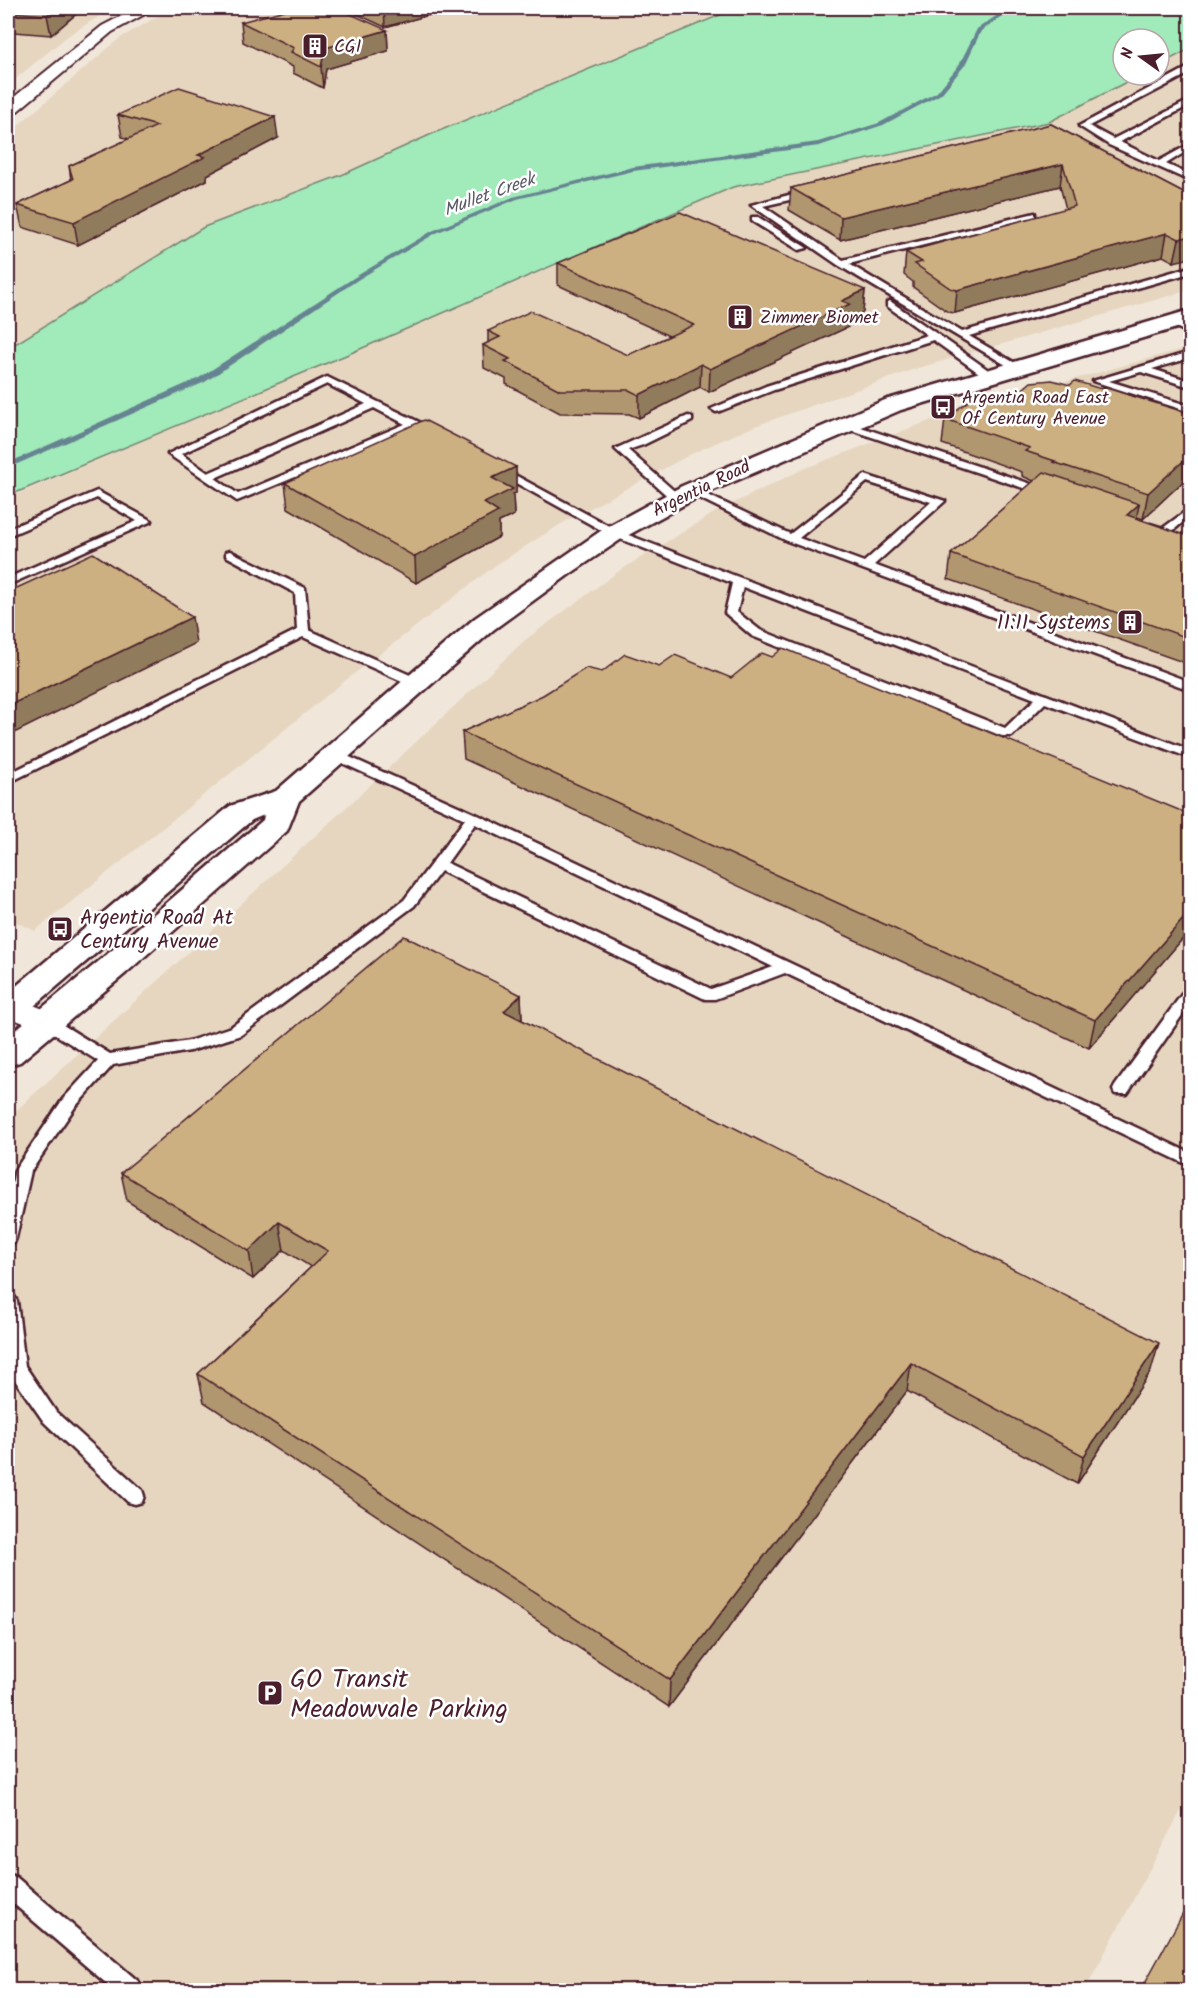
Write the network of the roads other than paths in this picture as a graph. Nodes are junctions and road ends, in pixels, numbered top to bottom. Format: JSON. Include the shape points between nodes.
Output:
{"nodes":[{"id":1,"x":148,"y":8,"type":"edge"},
{"id":2,"x":1191,"y":70,"type":"edge"},
{"id":3,"x":1191,"y":102,"type":"edge"},
{"id":4,"x":8,"y":110,"type":"edge"},
{"id":5,"x":1112,"y":143,"type":"junction"},
{"id":6,"x":1191,"y":146,"type":"edge"},
{"id":7,"x":1180,"y":153,"type":"junction"},
{"id":8,"x":1191,"y":156,"type":"edge"},
{"id":9,"x":1161,"y":163,"type":"junction"},
{"id":10,"x":1188,"y":176,"type":"edge"},
{"id":11,"x":813,"y":192,"type":"edge"},
{"id":12,"x":1032,"y":214,"type":"dead end"},
{"id":13,"x":755,"y":219,"type":"dead end"},
{"id":14,"x":841,"y":263,"type":"junction"},
{"id":15,"x":1191,"y":270,"type":"edge"},
{"id":16,"x":1185,"y":323,"type":"edge"},
{"id":17,"x":961,"y":335,"type":"junction"},
{"id":18,"x":935,"y":336,"type":"junction"},
{"id":19,"x":1191,"y":355,"type":"edge"},
{"id":20,"x":1016,"y":368,"type":"junction"},
{"id":21,"x":1141,"y":369,"type":"junction"},
{"id":22,"x":990,"y":376,"type":"junction"},
{"id":23,"x":1191,"y":384,"type":"edge"},
{"id":24,"x":375,"y":404,"type":"junction"},
{"id":25,"x":716,"y":409,"type":"dead end"},
{"id":26,"x":1191,"y":409,"type":"edge"},
{"id":27,"x":688,"y":419,"type":"dead end"},
{"id":28,"x":415,"y":424,"type":"junction"},
{"id":29,"x":846,"y":425,"type":"junction"},
{"id":30,"x":447,"y":441,"type":"edge"},
{"id":31,"x":488,"y":464,"type":"edge"},
{"id":32,"x":207,"y":477,"type":"junction"},
{"id":33,"x":684,"y":495,"type":"junction"},
{"id":34,"x":1055,"y":495,"type":"edge"},
{"id":35,"x":1191,"y":511,"type":"edge"},
{"id":36,"x":1143,"y":524,"type":"edge"},
{"id":37,"x":8,"y":533,"type":"edge"},
{"id":38,"x":614,"y":533,"type":"junction"},
{"id":39,"x":791,"y":539,"type":"junction"},
{"id":40,"x":230,"y":554,"type":"dead end"},
{"id":41,"x":865,"y":567,"type":"junction"},
{"id":42,"x":739,"y":580,"type":"junction"},
{"id":43,"x":8,"y":582,"type":"edge"},
{"id":44,"x":303,"y":632,"type":"junction"},
{"id":45,"x":415,"y":682,"type":"junction"},
{"id":46,"x":1191,"y":686,"type":"edge"},
{"id":47,"x":1044,"y":698,"type":"junction"},
{"id":48,"x":1191,"y":753,"type":"edge"},
{"id":49,"x":334,"y":754,"type":"junction"},
{"id":50,"x":8,"y":780,"type":"edge"},
{"id":51,"x":286,"y":797,"type":"junction"},
{"id":52,"x":473,"y":818,"type":"junction"},
{"id":53,"x":438,"y":864,"type":"junction"},
{"id":54,"x":787,"y":967,"type":"junction"},
{"id":55,"x":1191,"y":994,"type":"edge"},
{"id":56,"x":9,"y":1008,"type":"edge"},
{"id":57,"x":45,"y":1021,"type":"junction"},
{"id":58,"x":8,"y":1054,"type":"edge"},
{"id":59,"x":108,"y":1060,"type":"junction"},
{"id":60,"x":1121,"y":1090,"type":"dead end"},
{"id":61,"x":1191,"y":1160,"type":"edge"},
{"id":62,"x":8,"y":1238,"type":"edge"},
{"id":63,"x":8,"y":1301,"type":"edge"},
{"id":64,"x":135,"y":1496,"type":"dead end"},
{"id":65,"x":8,"y":1885,"type":"edge"},
{"id":66,"x":131,"y":1990,"type":"edge"}],
"edges":[{"from":1,"to":4,"type":"street","via":[[106,29]]},
{"from":2,"to":5,"type":"lane","via":[[1083,126]]},
{"from":3,"to":5,"type":"lane"},
{"from":5,"to":9,"type":"lane"},
{"from":6,"to":7,"type":"lane"},
{"from":7,"to":8,"type":"lane"},
{"from":7,"to":9,"type":"lane"},
{"from":9,"to":10,"type":"lane"},
{"from":11,"to":14,"type":"lane","via":[[756,205]]},
{"from":12,"to":14,"type":"lane"},
{"from":13,"to":18,"type":"lane"},
{"from":14,"to":17,"type":"lane"},
{"from":15,"to":17,"type":"lane"},
{"from":16,"to":20,"type":"street","name":"Argentia Road"},
{"from":17,"to":20,"type":"lane"},
{"from":18,"to":22,"type":"lane"},
{"from":18,"to":25,"type":"lane"},
{"from":19,"to":21,"type":"lane"},
{"from":20,"to":22,"type":"street","name":"Argentia Road"},
{"from":21,"to":23,"type":"lane"},
{"from":21,"to":26,"type":"lane","via":[[1098,381]]},
{"from":22,"to":29,"type":"street","name":"Argentia Road","via":[[893,405]]},
{"from":24,"to":28,"type":"lane"},
{"from":24,"to":32,"type":"lane"},
{"from":24,"to":32,"type":"lane","via":[[327,380],[173,454]]},
{"from":27,"to":33,"type":"lane","via":[[620,449]]},
{"from":28,"to":30,"type":"lane"},
{"from":28,"to":32,"type":"lane","via":[[237,498]]},
{"from":29,"to":33,"type":"street","name":"Argentia Road"},
{"from":29,"to":34,"type":"lane"},
{"from":31,"to":38,"type":"lane"},
{"from":33,"to":38,"type":"street","name":"Argentia Road"},
{"from":33,"to":39,"type":"lane"},
{"from":35,"to":36,"type":"lane","via":[[1165,532]]},
{"from":37,"to":43,"type":"lane","via":[[97,494],[146,521]]},
{"from":38,"to":42,"type":"lane"},
{"from":38,"to":45,"type":"street","name":"Argentia Road","via":[[494,617]]},
{"from":39,"to":41,"type":"lane"},
{"from":39,"to":41,"type":"lane","via":[[865,478],[939,501]]},
{"from":40,"to":44,"type":"lane","via":[[301,591]]},
{"from":41,"to":46,"type":"lane"},
{"from":42,"to":47,"type":"lane"},
{"from":42,"to":47,"type":"lane","via":[[731,613],[756,633],[1007,733]]},
{"from":44,"to":45,"type":"lane"},
{"from":44,"to":50,"type":"lane"},
{"from":45,"to":49,"type":"street","name":"Argentia Road"},
{"from":47,"to":48,"type":"lane"},
{"from":49,"to":51,"type":"street","name":"Argentia Road"},
{"from":49,"to":52,"type":"lane"},
{"from":51,"to":56,"type":"street","name":"Argentia Road","via":[[242,813]]},
{"from":51,"to":57,"type":"street","name":"Argentia Road","via":[[276,824]]},
{"from":52,"to":53,"type":"lane"},
{"from":52,"to":54,"type":"lane"},
{"from":53,"to":54,"type":"lane","via":[[710,995]]},
{"from":53,"to":59,"type":"lane","via":[[409,903],[236,1031],[190,1046]]},
{"from":54,"to":61,"type":"lane"},
{"from":55,"to":60,"type":"lane"},
{"from":56,"to":57,"type":"street"},
{"from":57,"to":58,"type":"street","name":"Argentia Road"},
{"from":57,"to":59,"type":"lane"},
{"from":59,"to":62,"type":"lane","via":[[69,1103],[23,1170]]},
{"from":63,"to":64,"type":"lane","via":[[16,1368],[50,1417]]},
{"from":65,"to":66,"type":"lane"}]}
